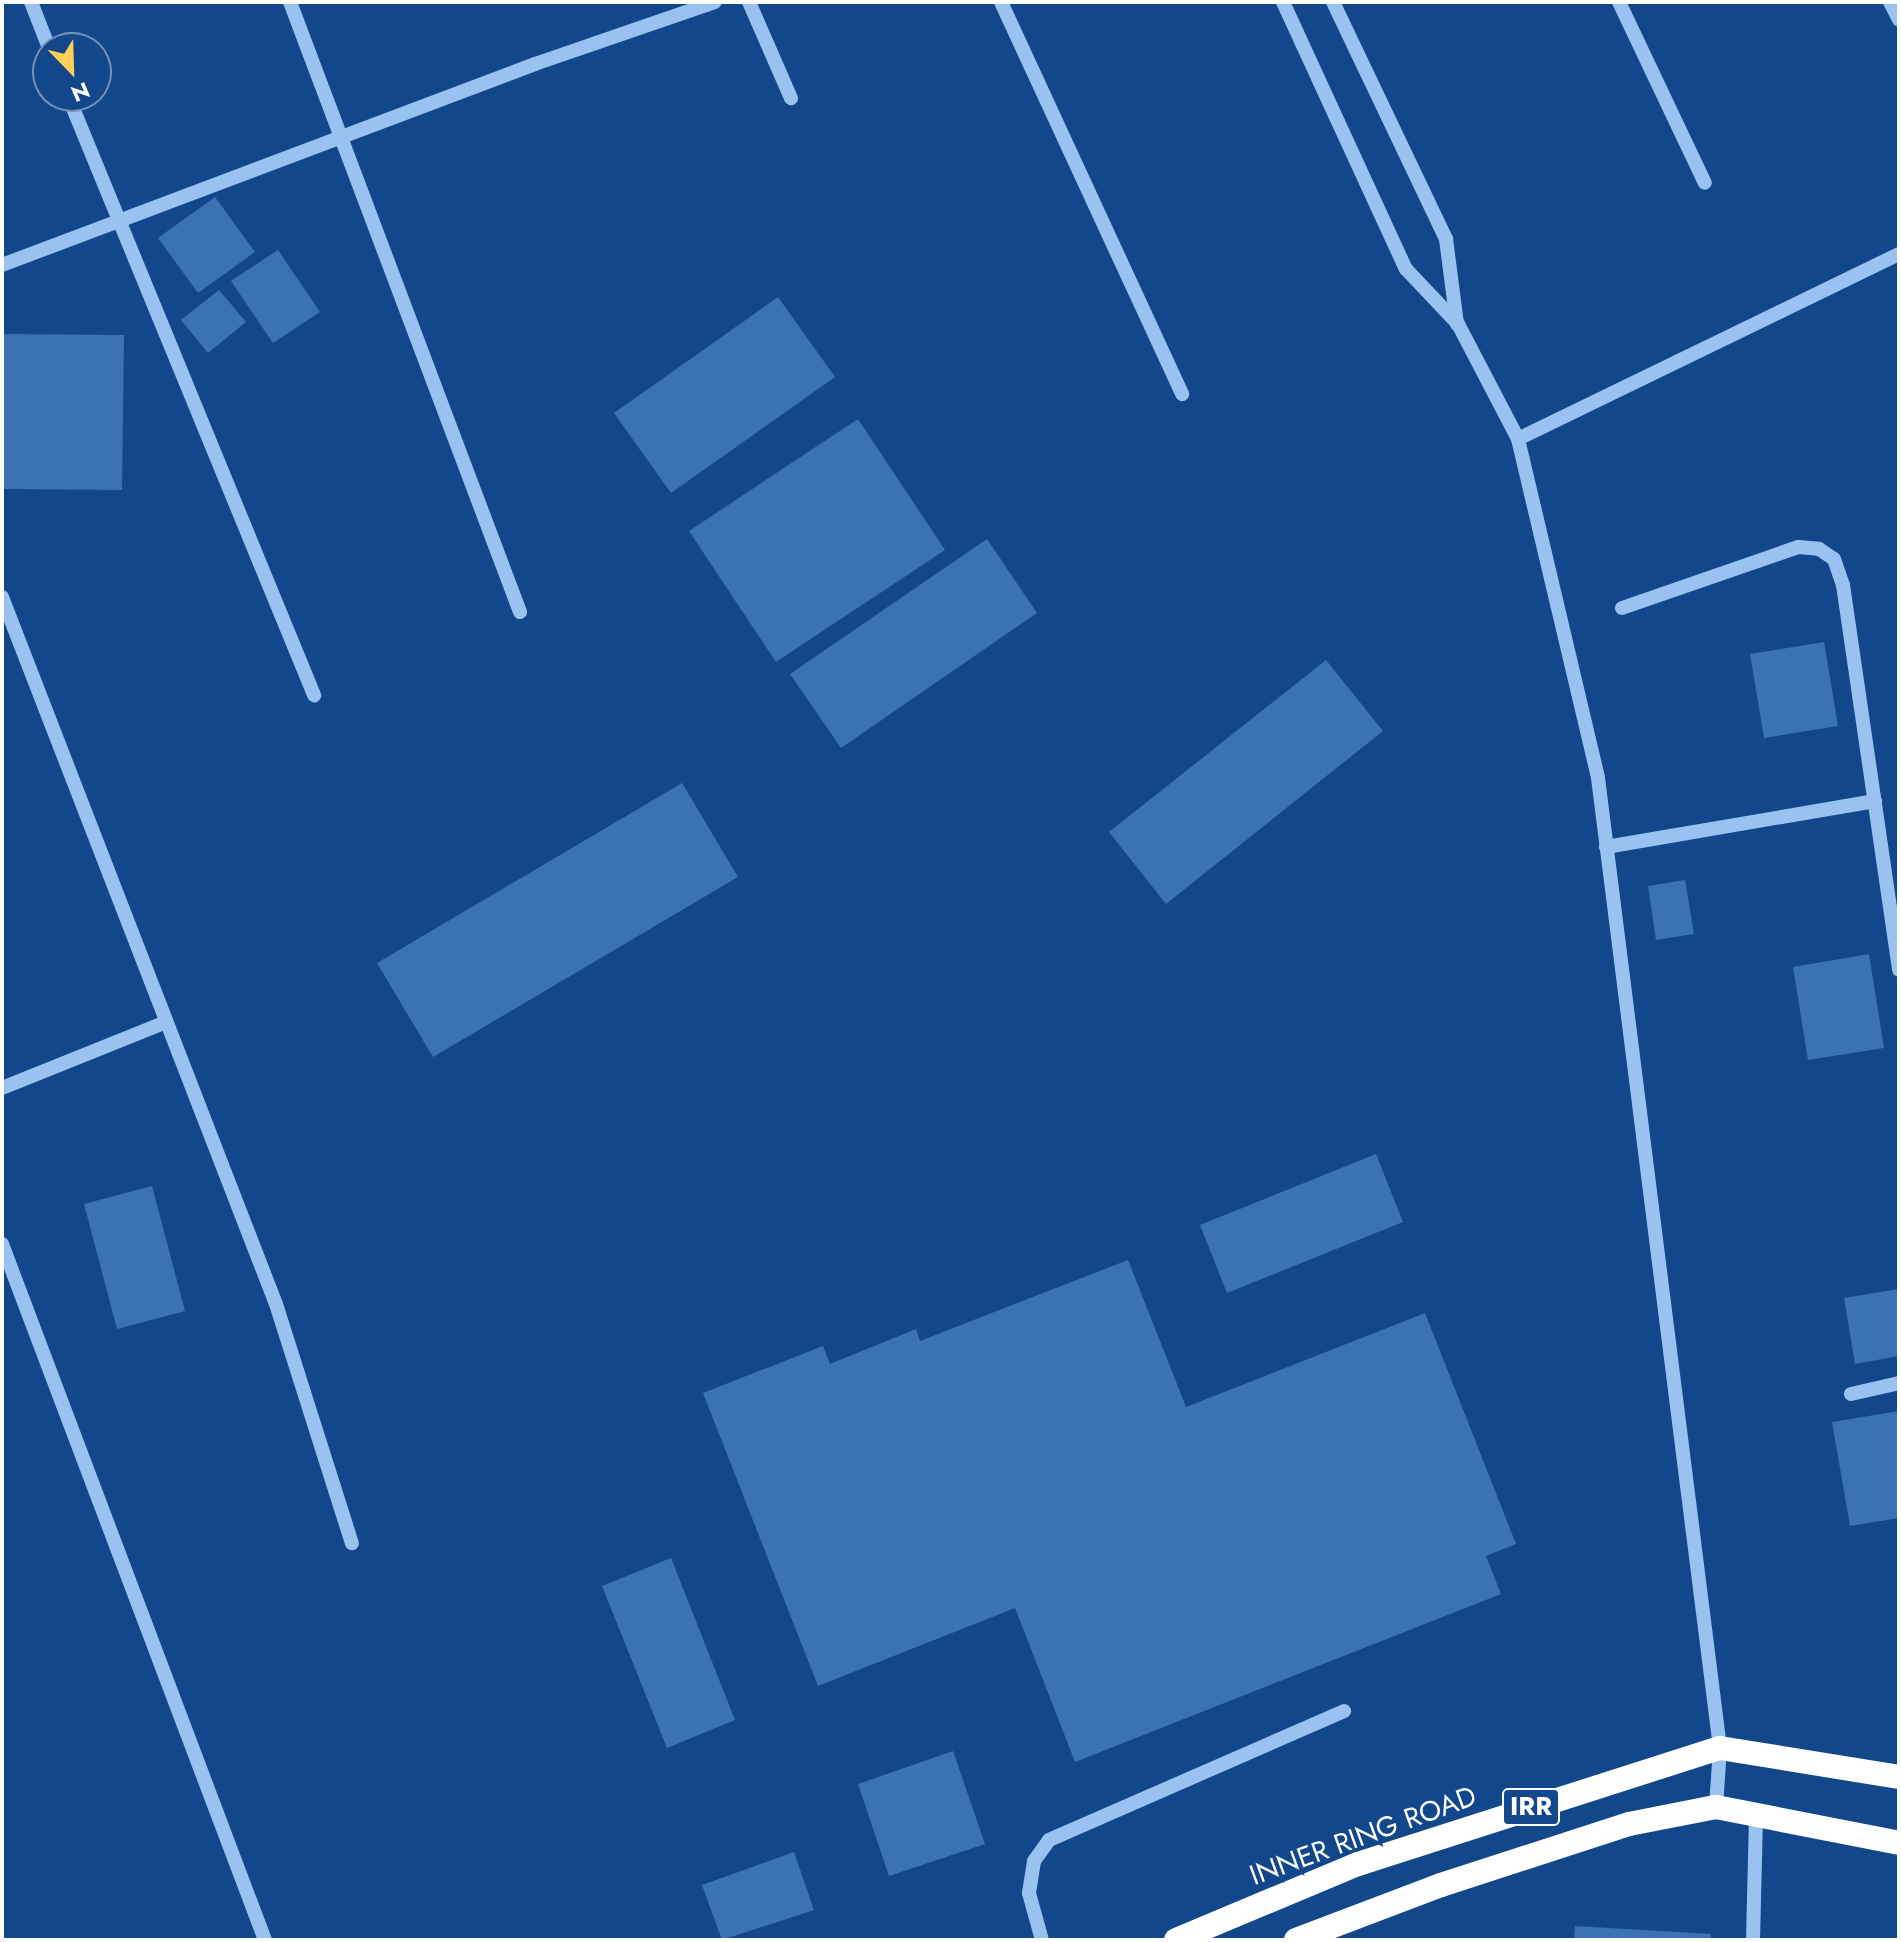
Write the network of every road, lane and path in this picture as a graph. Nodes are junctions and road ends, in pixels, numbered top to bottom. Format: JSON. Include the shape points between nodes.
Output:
{"nodes":[{"id":1,"x":31,"y":2,"type":"edge"},
{"id":2,"x":290,"y":2,"type":"edge"},
{"id":3,"x":715,"y":2,"type":"edge"},
{"id":4,"x":749,"y":2,"type":"edge"},
{"id":5,"x":1001,"y":2,"type":"edge"},
{"id":6,"x":1283,"y":2,"type":"edge"},
{"id":7,"x":1333,"y":2,"type":"edge"},
{"id":8,"x":1619,"y":2,"type":"edge"},
{"id":9,"x":1890,"y":2,"type":"edge"},
{"id":10,"x":1899,"y":20,"type":"edge"},
{"id":11,"x":43,"y":32,"type":"edge"},
{"id":12,"x":791,"y":98,"type":"dead end"},
{"id":13,"x":74,"y":112,"type":"edge"},
{"id":14,"x":342,"y":137,"type":"junction"},
{"id":15,"x":1705,"y":183,"type":"dead end"},
{"id":16,"x":117,"y":223,"type":"junction"},
{"id":17,"x":1899,"y":254,"type":"edge"},
{"id":18,"x":2,"y":265,"type":"edge"},
{"id":19,"x":1458,"y":324,"type":"junction"},
{"id":20,"x":1182,"y":394,"type":"dead end"},
{"id":21,"x":1518,"y":439,"type":"junction"},
{"id":22,"x":2,"y":597,"type":"edge"},
{"id":23,"x":1622,"y":608,"type":"dead end"},
{"id":24,"x":520,"y":612,"type":"dead end"},
{"id":25,"x":314,"y":695,"type":"dead end"},
{"id":26,"x":1875,"y":801,"type":"junction"},
{"id":27,"x":1606,"y":847,"type":"junction"},
{"id":28,"x":1899,"y":970,"type":"edge"},
{"id":29,"x":166,"y":1022,"type":"junction"},
{"id":30,"x":2,"y":1088,"type":"edge"},
{"id":31,"x":2,"y":1244,"type":"edge"},
{"id":32,"x":1899,"y":1383,"type":"edge"},
{"id":33,"x":1851,"y":1394,"type":"dead end"},
{"id":34,"x":352,"y":1543,"type":"dead end"},
{"id":35,"x":1344,"y":1711,"type":"dead end"},
{"id":36,"x":1720,"y":1748,"type":"junction"},
{"id":37,"x":1899,"y":1777,"type":"edge"},
{"id":38,"x":1716,"y":1807,"type":"junction"},
{"id":39,"x":1756,"y":1814,"type":"junction"},
{"id":40,"x":1899,"y":1843,"type":"edge"},
{"id":41,"x":1347,"y":1930,"type":"edge"},
{"id":42,"x":1203,"y":1935,"type":"edge"},
{"id":43,"x":265,"y":1940,"type":"edge"},
{"id":44,"x":1042,"y":1940,"type":"edge"},
{"id":45,"x":1176,"y":1940,"type":"edge"},
{"id":46,"x":1296,"y":1940,"type":"edge"},
{"id":47,"x":1753,"y":1940,"type":"edge"}],
"edges":[{"from":1,"to":11,"type":"street"},
{"from":2,"to":14,"type":"street"},
{"from":3,"to":14,"type":"street"},
{"from":4,"to":12,"type":"street"},
{"from":5,"to":20,"type":"street"},
{"from":6,"to":19,"type":"street","via":[[1406,269]]},
{"from":7,"to":19,"type":"street","via":[[1446,239]]},
{"from":8,"to":15,"type":"street"},
{"from":9,"to":10,"type":"street"},
{"from":13,"to":16,"type":"street"},
{"from":14,"to":16,"type":"street"},
{"from":14,"to":24,"type":"street"},
{"from":16,"to":18,"type":"street"},
{"from":16,"to":25,"type":"street"},
{"from":17,"to":21,"type":"street"},
{"from":19,"to":21,"type":"street"},
{"from":21,"to":27,"type":"street","via":[[1598,778]]},
{"from":22,"to":29,"type":"street"},
{"from":23,"to":26,"type":"street","via":[[1798,547],[1819,549],[1834,559],[1843,585]]},
{"from":26,"to":27,"type":"street"},
{"from":26,"to":28,"type":"street"},
{"from":27,"to":36,"type":"street"},
{"from":29,"to":30,"type":"street"},
{"from":29,"to":34,"type":"street","via":[[276,1304]]},
{"from":31,"to":43,"type":"street"},
{"from":32,"to":33,"type":"street"},
{"from":35,"to":44,"type":"street","via":[[1049,1840],[1034,1861],[1029,1893]]},
{"from":36,"to":37,"type":"highway","name":"INNER RING ROAD","number":"IRR"},
{"from":36,"to":38,"type":"street"},
{"from":36,"to":42,"type":"highway","name":"INNER RING ROAD","number":"IRR","via":[[1358,1864]]},
{"from":38,"to":39,"type":"highway","number":"IRR"},
{"from":38,"to":41,"type":"highway","number":"IRR","via":[[1629,1824]]},
{"from":39,"to":40,"type":"highway","number":"IRR"},
{"from":39,"to":47,"type":"street"},
{"from":41,"to":46,"type":"highway","number":"IRR"},
{"from":42,"to":45,"type":"highway","name":"INNER RING ROAD","number":"IRR"}]}
